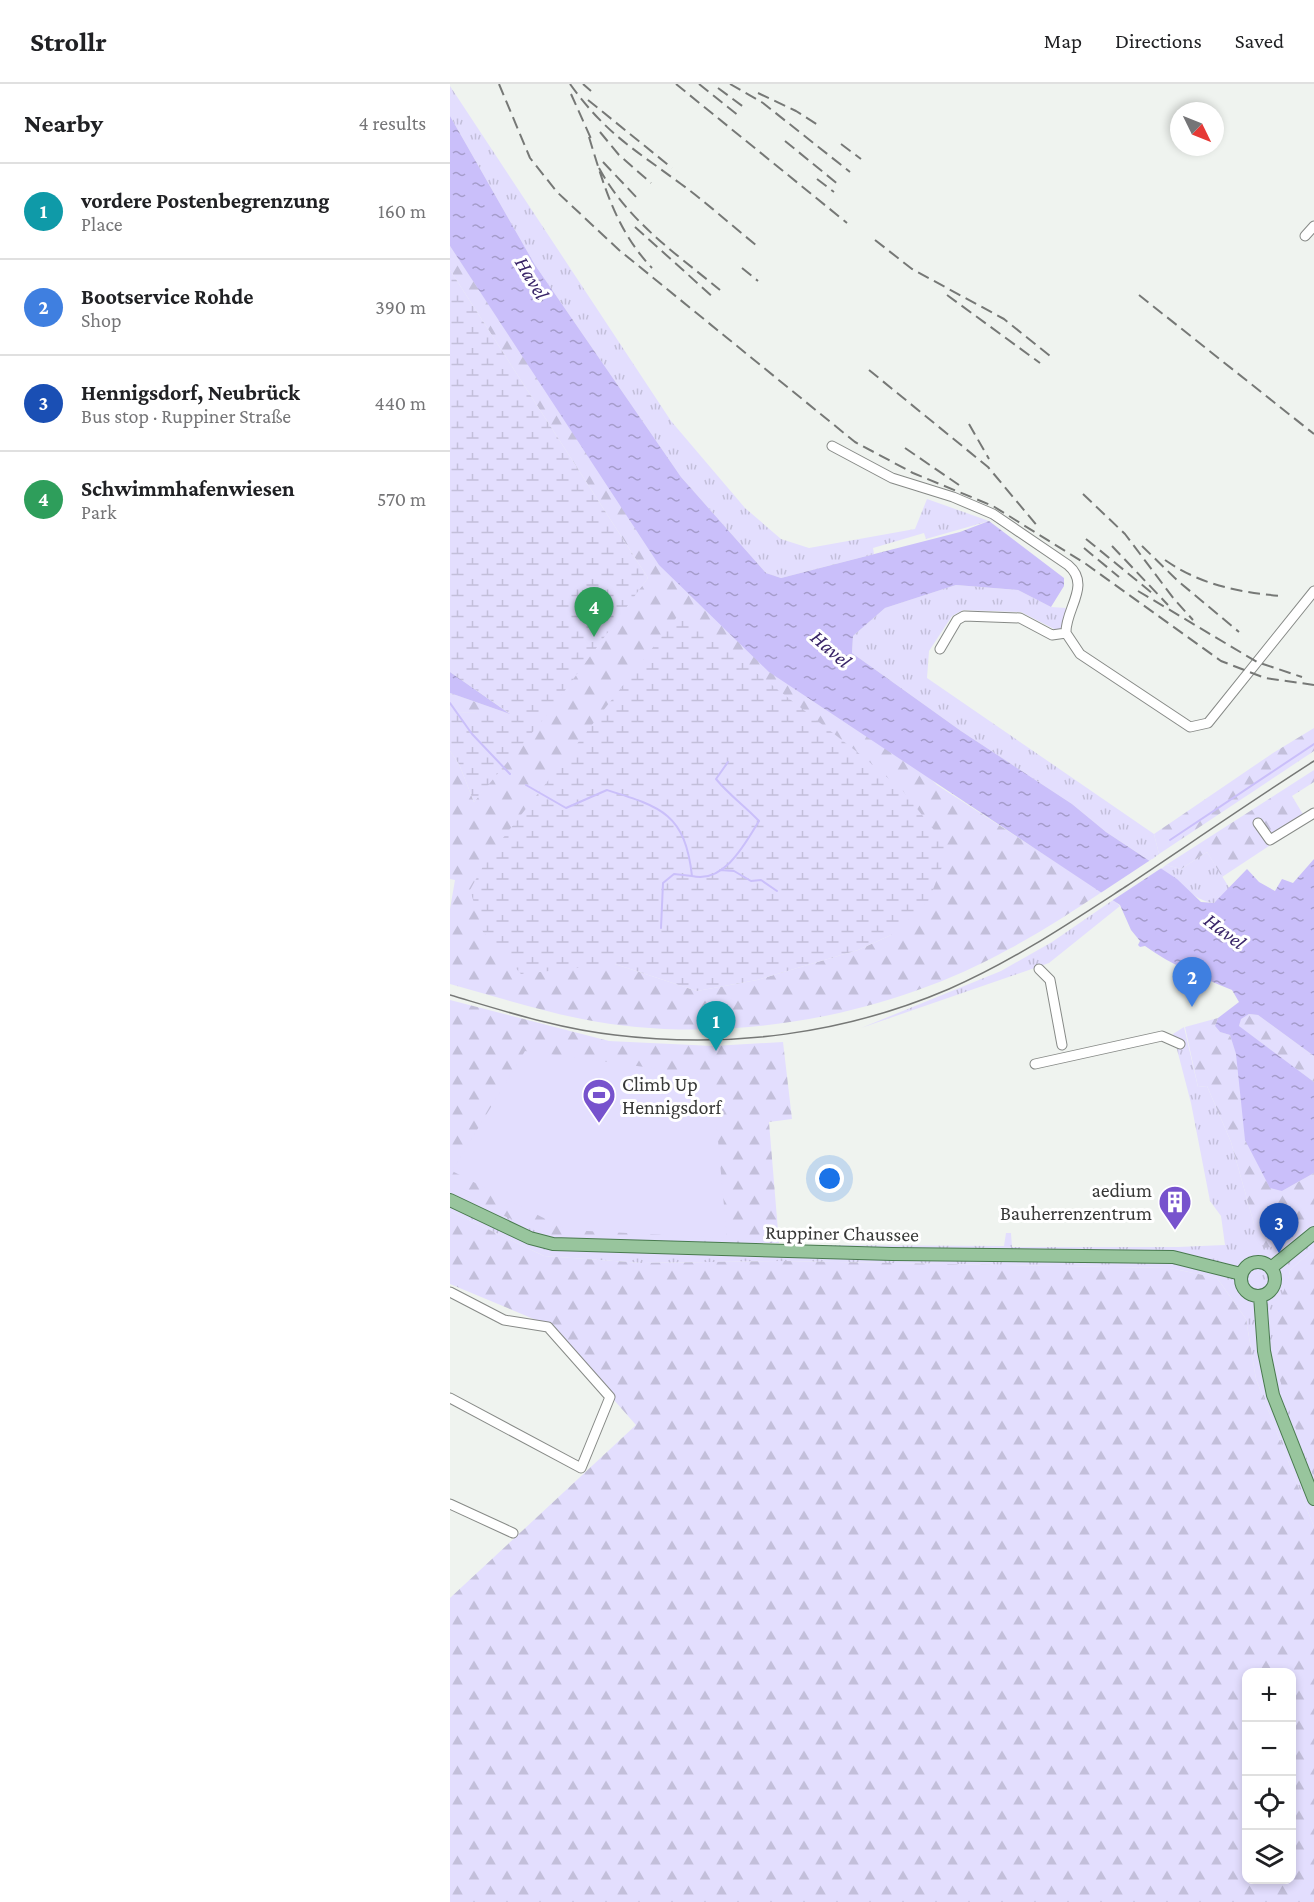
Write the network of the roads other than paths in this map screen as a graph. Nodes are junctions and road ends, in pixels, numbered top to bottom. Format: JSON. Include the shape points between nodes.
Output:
{"nodes":[{"id":1,"x":1314,"y":226,"type":"edge"},
{"id":2,"x":1305,"y":236,"type":"dead end"},
{"id":3,"x":832,"y":446,"type":"dead end"},
{"id":4,"x":1314,"y":591,"type":"edge"},
{"id":5,"x":1066,"y":633,"type":"junction"},
{"id":6,"x":940,"y":649,"type":"dead end"},
{"id":7,"x":1314,"y":813,"type":"edge"},
{"id":8,"x":1258,"y":823,"type":"dead end"},
{"id":9,"x":1039,"y":969,"type":"dead end"},
{"id":10,"x":1180,"y":1044,"type":"dead end"},
{"id":11,"x":1062,"y":1045,"type":"dead end"},
{"id":12,"x":1035,"y":1064,"type":"dead end"},
{"id":13,"x":450,"y":1200,"type":"edge"},
{"id":14,"x":1314,"y":1233,"type":"edge"},
{"id":15,"x":1271,"y":1268,"type":"junction"},
{"id":16,"x":1241,"y":1274,"type":"junction"},
{"id":17,"x":450,"y":1292,"type":"edge"},
{"id":18,"x":1260,"y":1296,"type":"junction"},
{"id":19,"x":450,"y":1398,"type":"edge"},
{"id":20,"x":1314,"y":1499,"type":"edge"},
{"id":21,"x":450,"y":1504,"type":"edge"},
{"id":22,"x":513,"y":1533,"type":"dead end"}],
"edges":[{"from":1,"to":2,"type":"street"},
{"from":3,"to":5,"type":"street","via":[[892,478],[993,514],[1073,569],[1079,589],[1068,612]]},
{"from":4,"to":5,"type":"street","via":[[1208,723],[1199,727],[1190,727],[1080,654]]},
{"from":5,"to":6,"type":"street","via":[[1052,635],[1020,618],[973,614],[957,620]]},
{"from":7,"to":8,"type":"street","via":[[1270,840]]},
{"from":9,"to":11,"type":"street","via":[[1050,980]]},
{"from":10,"to":12,"type":"street","via":[[1162,1036]]},
{"from":13,"to":16,"type":"main road","name":"Ruppiner Chaussee","via":[[530,1238],[553,1244],[1173,1257]]},
{"from":14,"to":15,"type":"main road"},
{"from":15,"to":16,"type":"main road","via":[[1256,1262]]},
{"from":15,"to":18,"type":"main road","via":[[1274,1286]]},
{"from":16,"to":18,"type":"main road","via":[[1244,1290]]},
{"from":17,"to":19,"type":"street","via":[[504,1320],[548,1327],[610,1397],[581,1468]]},
{"from":18,"to":20,"type":"main road","via":[[1264,1351],[1273,1395]]},
{"from":21,"to":22,"type":"street"}]}
